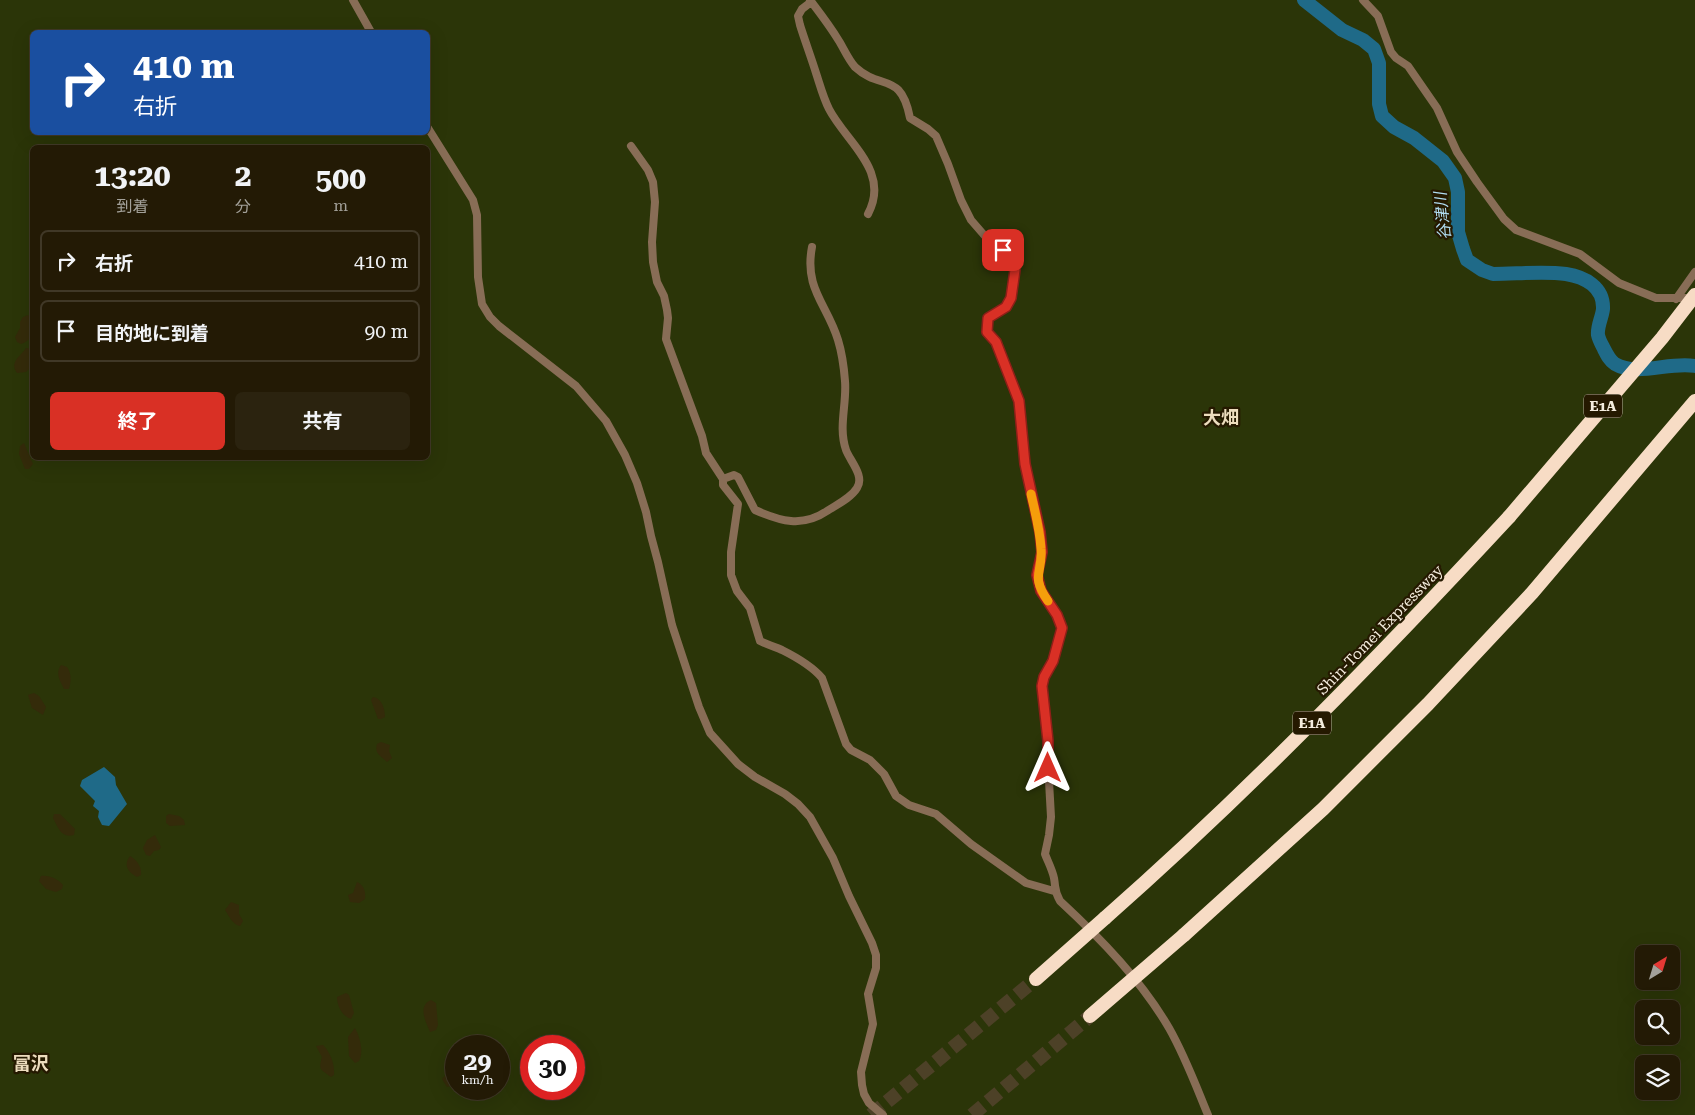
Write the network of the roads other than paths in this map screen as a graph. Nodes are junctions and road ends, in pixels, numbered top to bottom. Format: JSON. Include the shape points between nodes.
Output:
{"nodes":[{"id":1,"x":353,"y":0,"type":"edge"},
{"id":2,"x":1362,"y":0,"type":"edge"},
{"id":3,"x":810,"y":1,"type":"edge"},
{"id":4,"x":370,"y":30,"type":"edge"},
{"id":5,"x":430,"y":131,"type":"edge"},
{"id":6,"x":631,"y":146,"type":"dead end"},
{"id":7,"x":868,"y":214,"type":"dead end"},
{"id":8,"x":812,"y":247,"type":"dead end"},
{"id":9,"x":1695,"y":272,"type":"edge"},
{"id":10,"x":1695,"y":297,"type":"edge"},
{"id":11,"x":1676,"y":299,"type":"junction"},
{"id":12,"x":1695,"y":401,"type":"edge"},
{"id":13,"x":724,"y":479,"type":"junction"},
{"id":14,"x":1054,"y":891,"type":"junction"},
{"id":15,"x":1036,"y":979,"type":"tunnel mouth"},
{"id":16,"x":1090,"y":1016,"type":"tunnel mouth"},
{"id":17,"x":883,"y":1115,"type":"edge"},
{"id":18,"x":1208,"y":1115,"type":"edge"}],
"edges":[{"from":1,"to":4,"type":"street"},
{"from":2,"to":11,"type":"street","via":[[1378,16],[1391,52],[1408,66],[1437,108],[1457,152],[1504,219],[1516,230],[1580,254],[1619,283],[1656,298]]},
{"from":3,"to":7,"type":"street","via":[[798,16],[800,25],[830,110],[864,156],[871,174],[875,198]]},
{"from":3,"to":14,"type":"street","via":[[855,67],[900,90],[907,102],[910,118],[936,136],[971,220],[980,232],[1011,258],[1015,270],[1011,298],[1006,307],[988,318],[987,332],[996,342],[1019,401],[1025,464],[1041,542],[1037,575],[1041,591],[1062,628],[1042,686],[1051,817],[1044,854],[1051,867]]},
{"from":5,"to":17,"type":"street","via":[[472,200],[477,215],[482,304],[499,326],[576,386],[606,421],[625,455],[646,512],[672,625],[710,733],[738,764],[792,799],[810,817],[833,858],[876,955],[876,968],[868,994],[873,1024],[861,1072],[864,1094]]},
{"from":6,"to":13,"type":"street","via":[[653,182],[652,262],[667,310],[666,338],[706,453]]},
{"from":8,"to":13,"type":"street","via":[[811,276],[840,347],[846,382],[843,430],[846,449],[857,470],[858,488],[809,520],[779,520],[755,510],[738,477]]},
{"from":9,"to":11,"type":"street"},
{"from":10,"to":11,"type":"street"},
{"from":10,"to":15,"type":"highway","name":"Shin-Tomei Expressway","number":"E1A","bridge":true,"via":[[1509,516],[1433,599],[1220,814]]},
{"from":12,"to":16,"type":"highway","bridge":true,"via":[[1532,593],[1428,704],[1323,809]]},
{"from":13,"to":14,"type":"street","via":[[723,486],[738,504],[731,575],[737,591],[750,608],[760,641],[816,670],[822,678],[846,744],[884,774],[896,796],[909,805],[936,814],[1026,884]]},
{"from":14,"to":18,"type":"street","via":[[1060,901],[1118,958],[1169,1028]]}]}
